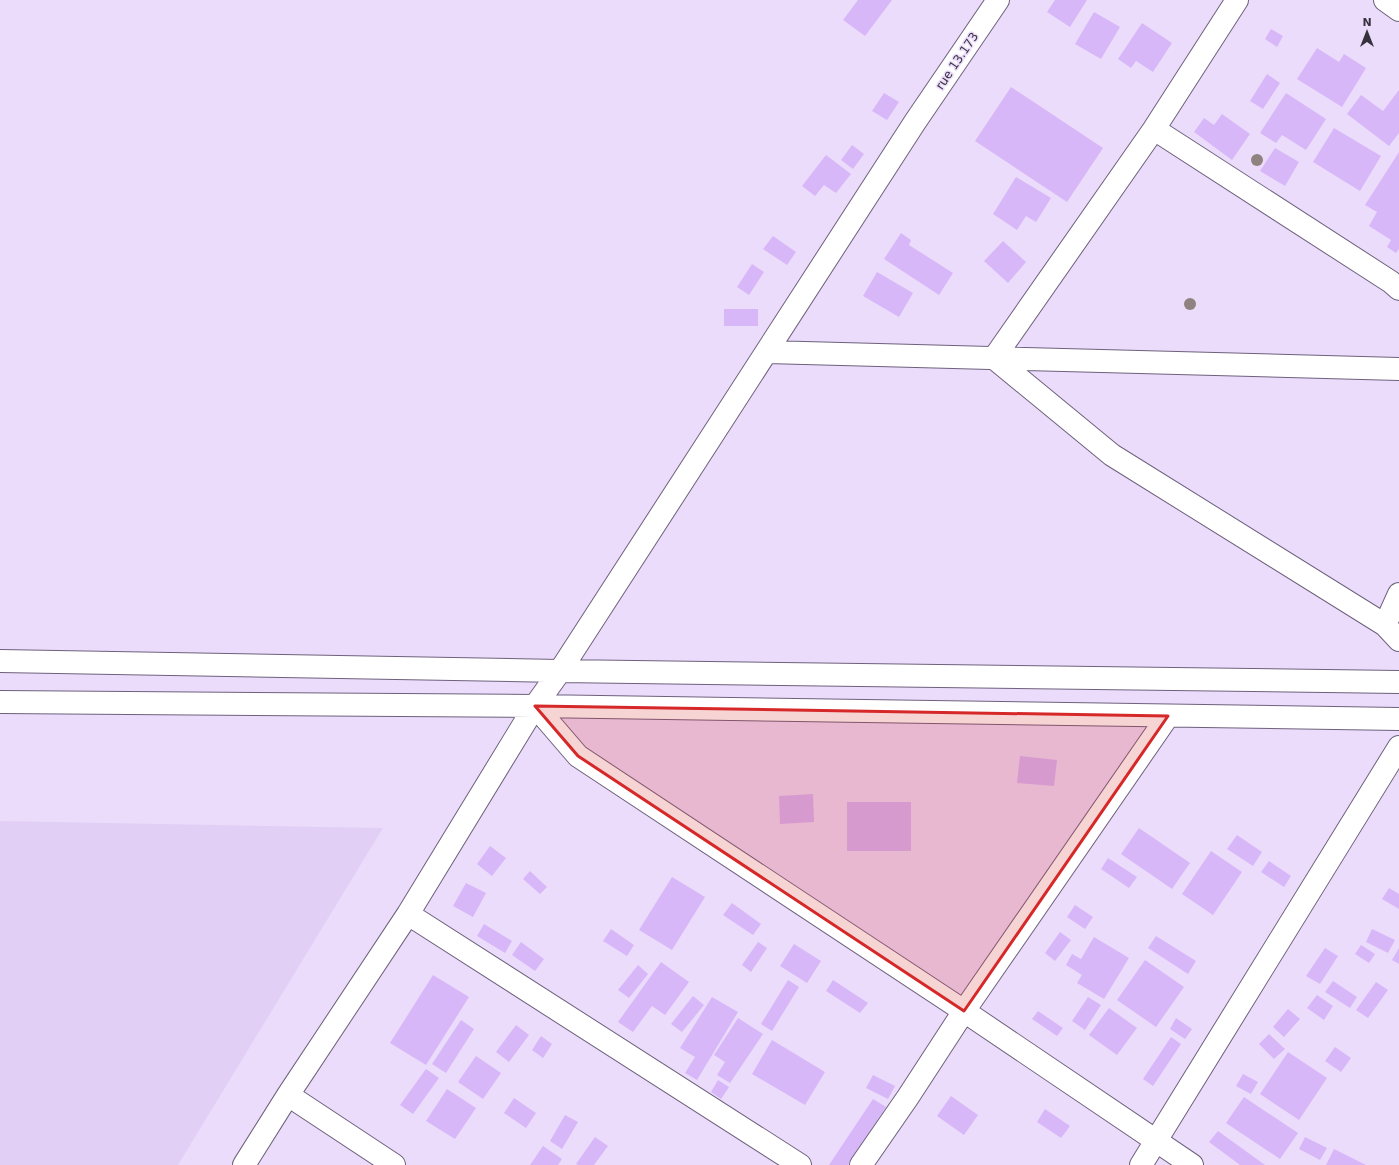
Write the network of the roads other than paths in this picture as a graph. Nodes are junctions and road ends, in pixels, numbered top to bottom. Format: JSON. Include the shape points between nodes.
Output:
{"nodes":[{"id":1,"x":998,"y":0,"type":"edge"},
{"id":2,"x":1237,"y":0,"type":"edge"},
{"id":3,"x":1385,"y":0,"type":"edge"},
{"id":4,"x":1399,"y":10,"type":"edge"},
{"id":5,"x":1154,"y":129,"type":"junction"},
{"id":6,"x":1399,"y":289,"type":"edge"},
{"id":7,"x":767,"y":352,"type":"junction"},
{"id":8,"x":994,"y":358,"type":"junction"},
{"id":9,"x":1399,"y":369,"type":"edge"},
{"id":10,"x":1399,"y":594,"type":"edge"},
{"id":11,"x":1392,"y":632,"type":"edge"},
{"id":12,"x":0,"y":661,"type":"edge"},
{"id":13,"x":560,"y":671,"type":"junction"},
{"id":14,"x":1399,"y":682,"type":"edge"},
{"id":15,"x":0,"y":702,"type":"edge"},
{"id":16,"x":535,"y":706,"type":"junction"},
{"id":17,"x":1168,"y":716,"type":"junction"},
{"id":18,"x":1399,"y":719,"type":"edge"},
{"id":19,"x":1399,"y":747,"type":"edge"},
{"id":20,"x":408,"y":914,"type":"junction"},
{"id":21,"x":964,"y":1011,"type":"junction"},
{"id":22,"x":288,"y":1095,"type":"junction"},
{"id":23,"x":1155,"y":1141,"type":"junction"},
{"id":24,"x":244,"y":1165,"type":"edge"},
{"id":25,"x":394,"y":1165,"type":"edge"},
{"id":26,"x":800,"y":1165,"type":"edge"},
{"id":27,"x":861,"y":1165,"type":"edge"},
{"id":28,"x":1141,"y":1165,"type":"edge"},
{"id":29,"x":1192,"y":1165,"type":"edge"}],
"edges":[{"from":1,"to":7,"type":"street","name":"rue 13.173"},
{"from":2,"to":5,"type":"street"},
{"from":3,"to":4,"type":"street"},
{"from":5,"to":6,"type":"street"},
{"from":5,"to":8,"type":"street"},
{"from":7,"to":8,"type":"street"},
{"from":7,"to":13,"type":"street","name":"rue 13.173"},
{"from":8,"to":9,"type":"street"},
{"from":8,"to":11,"type":"street","via":[[1112,455]]},
{"from":10,"to":11,"type":"street"},
{"from":12,"to":13,"type":"street"},
{"from":13,"to":14,"type":"street"},
{"from":13,"to":16,"type":"street","name":"rue 13.173"},
{"from":15,"to":16,"type":"street"},
{"from":16,"to":17,"type":"street"},
{"from":16,"to":20,"type":"street","name":"rue 13.173"},
{"from":16,"to":21,"type":"street","via":[[578,756]]},
{"from":17,"to":18,"type":"street"},
{"from":17,"to":21,"type":"street"},
{"from":19,"to":23,"type":"street"},
{"from":20,"to":22,"type":"street","name":"rue 13.173"},
{"from":20,"to":26,"type":"street"},
{"from":21,"to":23,"type":"street"},
{"from":21,"to":27,"type":"street"},
{"from":22,"to":24,"type":"street","name":"rue 13.173"},
{"from":22,"to":25,"type":"street"},
{"from":23,"to":28,"type":"street"},
{"from":23,"to":29,"type":"street"}]}
